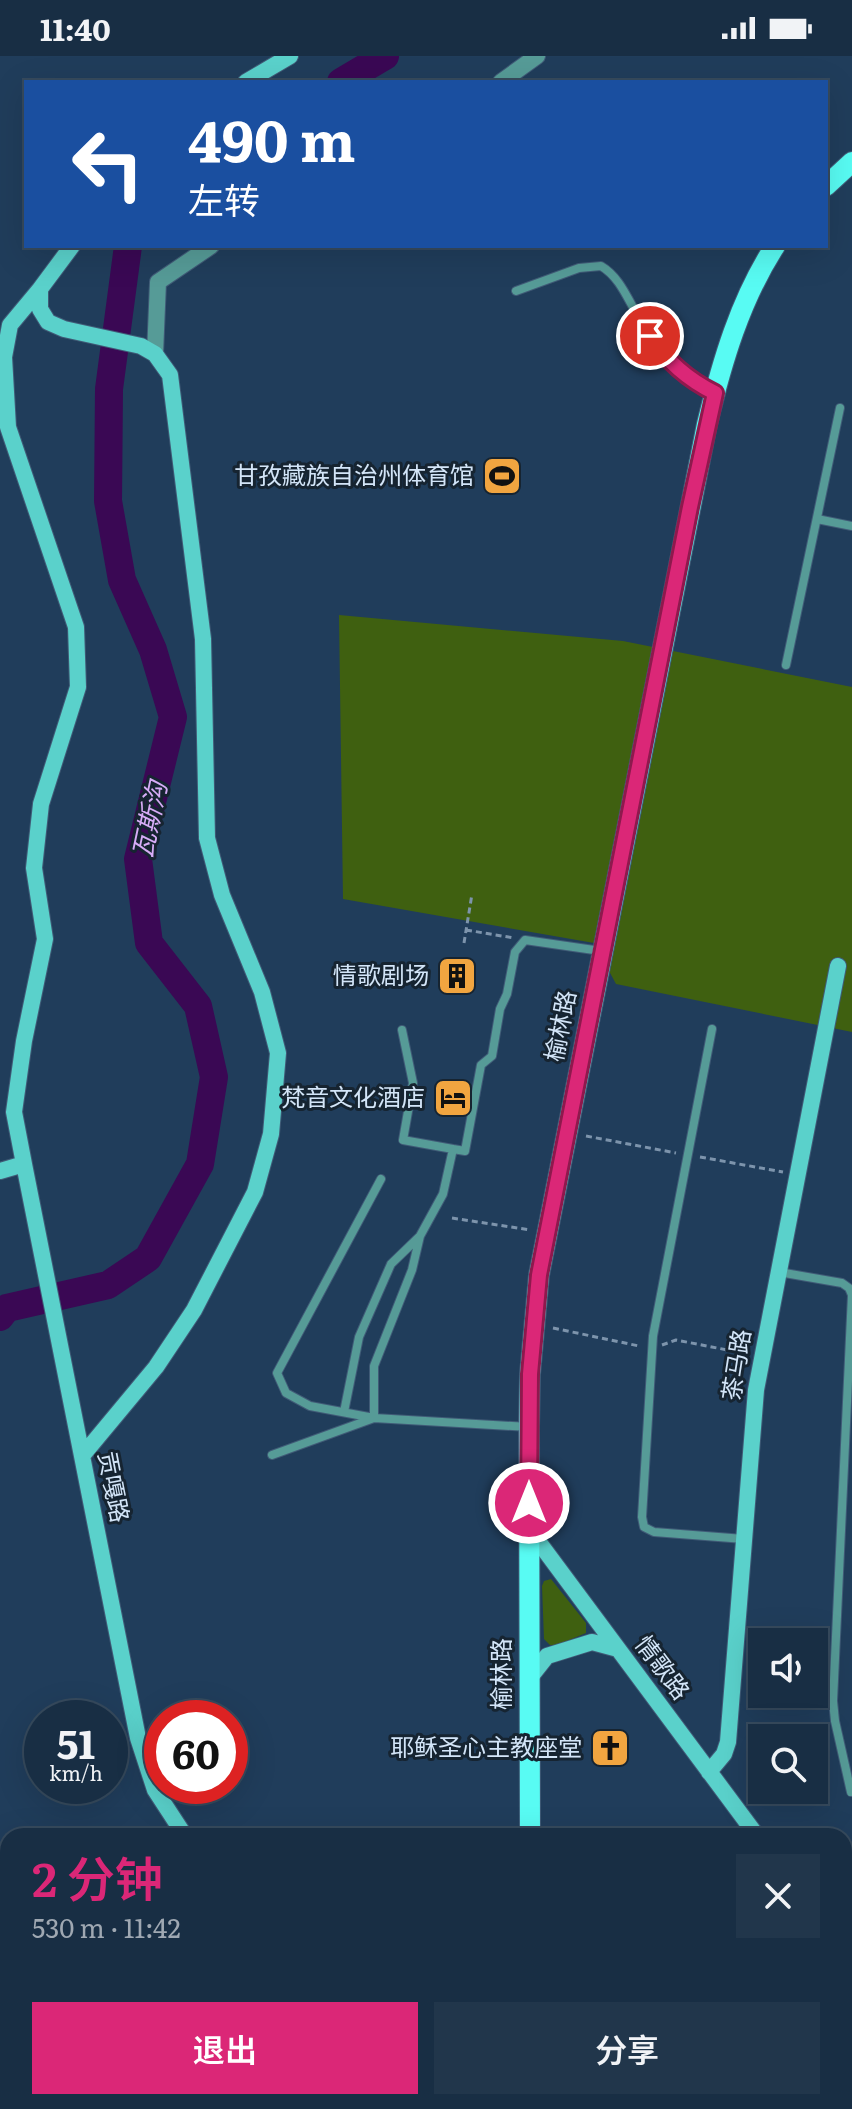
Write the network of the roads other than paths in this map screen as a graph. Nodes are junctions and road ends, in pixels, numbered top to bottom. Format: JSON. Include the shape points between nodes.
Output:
{"nodes":[{"id":1,"x":290,"y":56,"type":"edge"},
{"id":2,"x":537,"y":56,"type":"edge"},
{"id":3,"x":249,"y":80,"type":"edge"},
{"id":4,"x":504,"y":80,"type":"edge"},
{"id":5,"x":852,"y":162,"type":"edge"},
{"id":6,"x":828,"y":184,"type":"edge"},
{"id":7,"x":71,"y":248,"type":"edge"},
{"id":8,"x":208,"y":248,"type":"edge"},
{"id":9,"x":774,"y":248,"type":"edge"},
{"id":10,"x":40,"y":289,"type":"junction"},
{"id":11,"x":516,"y":291,"type":"dead end"},
{"id":12,"x":148,"y":350,"type":"junction"},
{"id":13,"x":715,"y":393,"type":"junction"},
{"id":14,"x":840,"y":408,"type":"dead end"},
{"id":15,"x":817,"y":519,"type":"junction"},
{"id":16,"x":852,"y":526,"type":"edge"},
{"id":17,"x":786,"y":665,"type":"dead end"},
{"id":18,"x":602,"y":951,"type":"junction"},
{"id":19,"x":838,"y":966,"type":"dead end"},
{"id":20,"x":712,"y":1029,"type":"dead end"},
{"id":21,"x":402,"y":1030,"type":"dead end"},
{"id":22,"x":453,"y":1149,"type":"junction"},
{"id":23,"x":24,"y":1164,"type":"junction"},
{"id":24,"x":0,"y":1171,"type":"edge"},
{"id":25,"x":381,"y":1179,"type":"dead end"},
{"id":26,"x":420,"y":1236,"type":"junction"},
{"id":27,"x":778,"y":1272,"type":"junction"},
{"id":28,"x":344,"y":1412,"type":"junction"},
{"id":29,"x":374,"y":1418,"type":"junction"},
{"id":30,"x":529,"y":1427,"type":"junction"},
{"id":31,"x":272,"y":1455,"type":"dead end"},
{"id":32,"x":82,"y":1456,"type":"junction"},
{"id":33,"x":529,"y":1529,"type":"junction"},
{"id":34,"x":744,"y":1539,"type":"junction"},
{"id":35,"x":618,"y":1649,"type":"junction"},
{"id":36,"x":528,"y":1680,"type":"junction"},
{"id":37,"x":709,"y":1772,"type":"junction"},
{"id":38,"x":851,"y":1792,"type":"edge"},
{"id":39,"x":179,"y":1828,"type":"edge"},
{"id":40,"x":530,"y":1828,"type":"edge"},
{"id":41,"x":751,"y":1828,"type":"edge"}],
"edges":[{"from":1,"to":3,"type":"street"},
{"from":2,"to":4,"type":"street"},
{"from":5,"to":6,"type":"main road"},
{"from":7,"to":10,"type":"street","name":"贡嘎路"},
{"from":8,"to":12,"type":"street","via":[[158,282]]},
{"from":9,"to":13,"type":"main road","name":"榆林路","via":[[742,310]]},
{"from":10,"to":12,"type":"street","via":[[40,309],[48,322]]},
{"from":10,"to":23,"type":"street","name":"贡嘎路","via":[[10,325],[4,357],[8,427],[76,627],[78,687],[41,804],[34,868],[45,939],[14,1112]]},
{"from":11,"to":13,"type":"lane","via":[[579,268],[601,266],[617,280],[662,354]]},
{"from":12,"to":32,"type":"street","via":[[170,375],[174,398],[203,639],[207,838],[278,1053],[271,1134],[255,1192],[194,1310],[156,1367]]},
{"from":13,"to":18,"type":"main road","name":"榆林路"},
{"from":14,"to":15,"type":"lane"},
{"from":15,"to":16,"type":"lane"},
{"from":15,"to":17,"type":"lane"},
{"from":18,"to":22,"type":"lane","via":[[525,940],[515,952],[492,1056],[481,1065],[465,1151]]},
{"from":18,"to":30,"type":"main road","name":"榆林路","via":[[547,1233],[533,1325]]},
{"from":19,"to":27,"type":"street","name":"茶马路"},
{"from":20,"to":34,"type":"lane","via":[[653,1336],[642,1517],[644,1527],[654,1532]]},
{"from":21,"to":22,"type":"lane","via":[[413,1083],[403,1140]]},
{"from":22,"to":26,"type":"lane","via":[[443,1194]]},
{"from":23,"to":24,"type":"street"},
{"from":23,"to":32,"type":"street","name":"贡嘎路"},
{"from":25,"to":28,"type":"lane","via":[[277,1373],[286,1393],[310,1406]]},
{"from":26,"to":28,"type":"lane","via":[[391,1264],[359,1337]]},
{"from":26,"to":29,"type":"lane","via":[[374,1366]]},
{"from":27,"to":34,"type":"street","name":"茶马路","via":[[753,1412]]},
{"from":27,"to":38,"type":"lane","via":[[842,1283],[852,1295],[833,1701]]},
{"from":28,"to":29,"type":"lane"},
{"from":29,"to":30,"type":"lane"},
{"from":29,"to":31,"type":"lane"},
{"from":30,"to":33,"type":"main road","name":"榆林路"},
{"from":32,"to":39,"type":"street","name":"贡嘎路","via":[[145,1764]]},
{"from":33,"to":35,"type":"street","name":"情歌路"},
{"from":33,"to":36,"type":"main road","name":"榆林路"},
{"from":34,"to":37,"type":"street","name":"茶马路","via":[[730,1730],[724,1754]]},
{"from":35,"to":36,"type":"street","via":[[592,1642],[547,1656]]},
{"from":35,"to":37,"type":"street","name":"情歌路"},
{"from":36,"to":40,"type":"main road","name":"榆林路"},
{"from":37,"to":41,"type":"street","name":"情歌路"}]}
